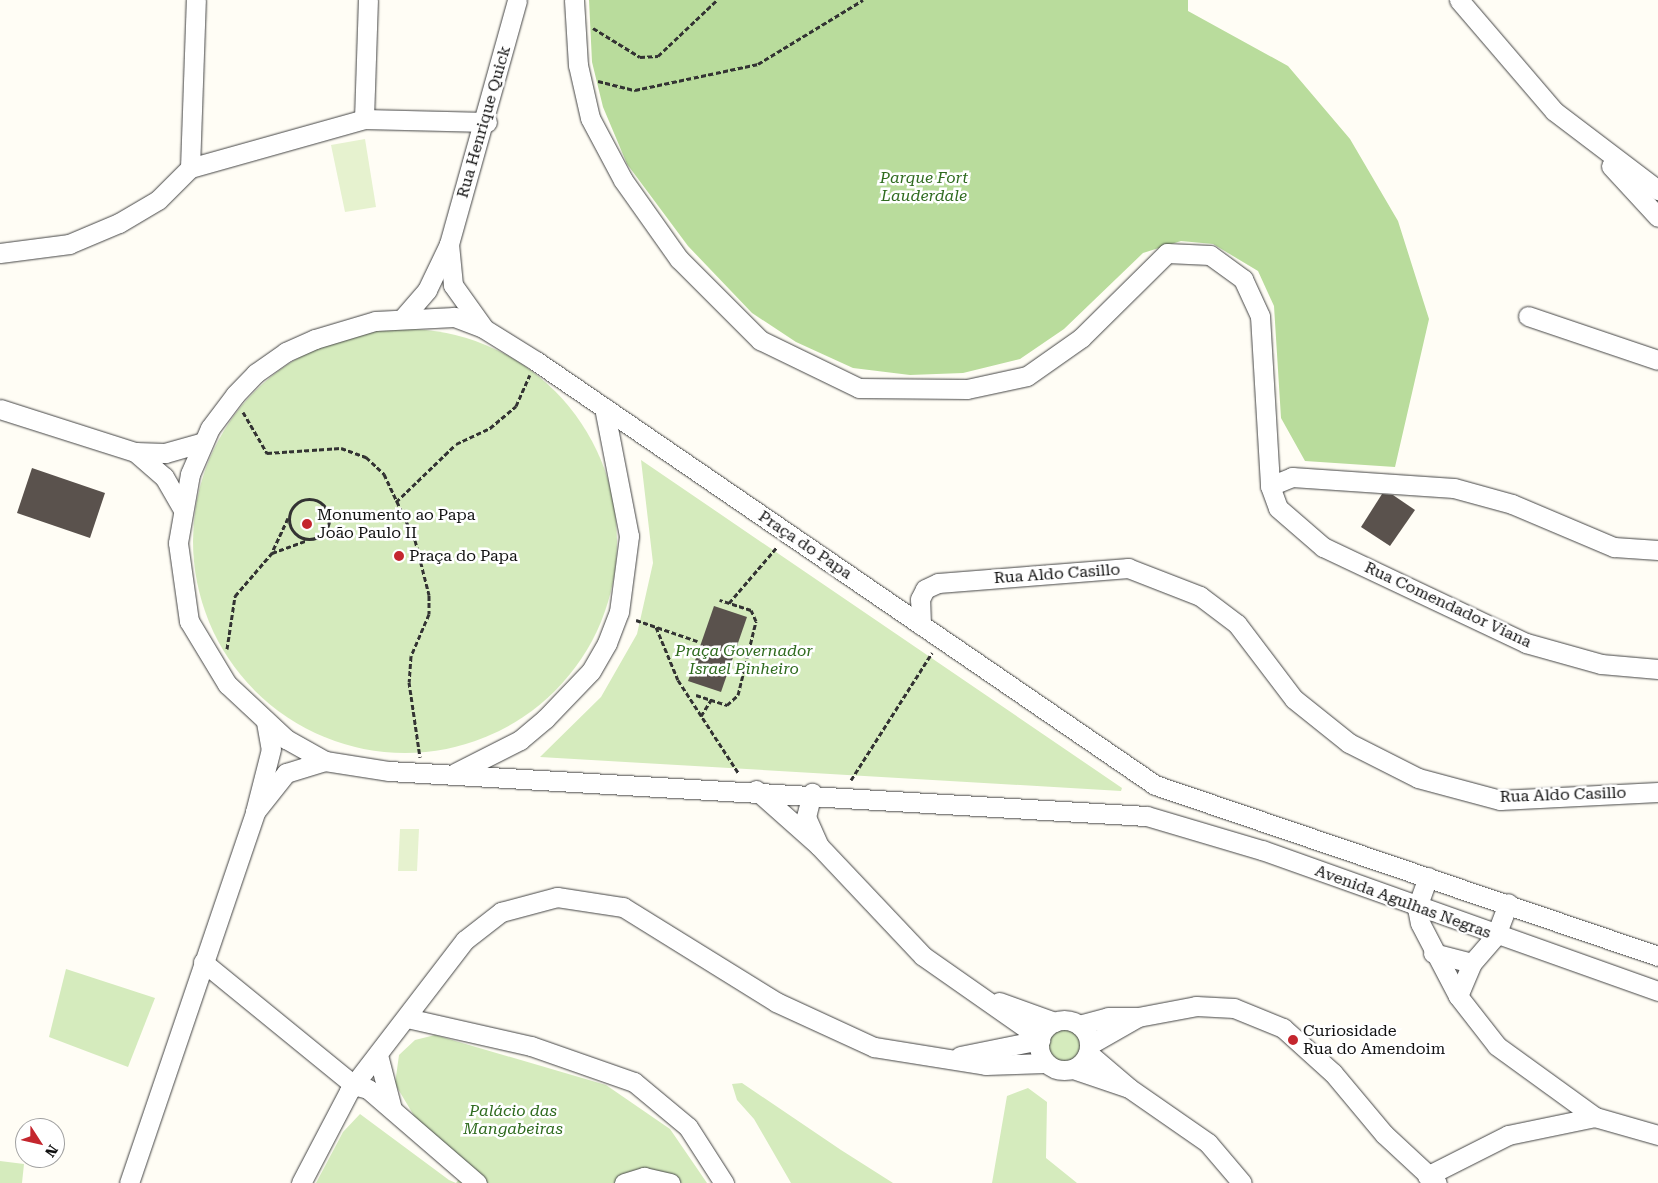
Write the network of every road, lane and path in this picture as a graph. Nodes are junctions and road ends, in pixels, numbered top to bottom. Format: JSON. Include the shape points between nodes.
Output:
{"nodes":[{"id":1,"x":196,"y":0,"type":"edge"},
{"id":2,"x":368,"y":0,"type":"edge"},
{"id":3,"x":517,"y":0,"type":"edge"},
{"id":4,"x":717,"y":0,"type":"edge"},
{"id":5,"x":863,"y":0,"type":"edge"},
{"id":6,"x":1459,"y":0,"type":"edge"},
{"id":7,"x":575,"y":8,"type":"edge"},
{"id":8,"x":580,"y":76,"type":"junction"},
{"id":9,"x":364,"y":119,"type":"junction"},
{"id":10,"x":487,"y":122,"type":"junction"},
{"id":11,"x":1575,"y":128,"type":"junction"},
{"id":12,"x":190,"y":168,"type":"junction"},
{"id":13,"x":1658,"y":190,"type":"edge"},
{"id":14,"x":1658,"y":218,"type":"edge"},
{"id":15,"x":449,"y":244,"type":"junction"},
{"id":16,"x":0,"y":253,"type":"edge"},
{"id":17,"x":1528,"y":316,"type":"dead end"},
{"id":18,"x":402,"y":319,"type":"junction"},
{"id":19,"x":483,"y":328,"type":"junction"},
{"id":20,"x":1658,"y":360,"type":"edge"},
{"id":21,"x":536,"y":361,"type":"junction"},
{"id":22,"x":235,"y":395,"type":"junction"},
{"id":23,"x":604,"y":407,"type":"junction"},
{"id":24,"x":0,"y":409,"type":"edge"},
{"id":25,"x":202,"y":443,"type":"junction"},
{"id":26,"x":134,"y":452,"type":"junction"},
{"id":27,"x":1270,"y":486,"type":"junction"},
{"id":28,"x":396,"y":502,"type":"junction"},
{"id":29,"x":182,"y":508,"type":"junction"},
{"id":30,"x":289,"y":516,"type":"junction"},
{"id":31,"x":308,"y":539,"type":"junction"},
{"id":32,"x":778,"y":546,"type":"dead end"},
{"id":33,"x":1658,"y":550,"type":"edge"},
{"id":34,"x":272,"y":553,"type":"junction"},
{"id":35,"x":720,"y":600,"type":"dead end"},
{"id":36,"x":729,"y":603,"type":"junction"},
{"id":37,"x":636,"y":620,"type":"dead end"},
{"id":38,"x":921,"y":625,"type":"junction"},
{"id":39,"x":656,"y":627,"type":"junction"},
{"id":40,"x":697,"y":641,"type":"dead end"},
{"id":41,"x":933,"y":652,"type":"dead end"},
{"id":42,"x":227,"y":657,"type":"dead end"},
{"id":43,"x":1658,"y":669,"type":"edge"},
{"id":44,"x":696,"y":695,"type":"dead end"},
{"id":45,"x":711,"y":700,"type":"junction"},
{"id":46,"x":701,"y":716,"type":"junction"},
{"id":47,"x":266,"y":722,"type":"junction"},
{"id":48,"x":325,"y":761,"type":"junction"},
{"id":49,"x":420,"y":773,"type":"junction"},
{"id":50,"x":739,"y":774,"type":"dead end"},
{"id":51,"x":451,"y":775,"type":"junction"},
{"id":52,"x":851,"y":780,"type":"dead end"},
{"id":53,"x":1155,"y":785,"type":"junction"},
{"id":54,"x":755,"y":790,"type":"junction"},
{"id":55,"x":1658,"y":792,"type":"edge"},
{"id":56,"x":812,"y":793,"type":"junction"},
{"id":57,"x":256,"y":812,"type":"junction"},
{"id":58,"x":1147,"y":816,"type":"junction"},
{"id":59,"x":819,"y":846,"type":"junction"},
{"id":60,"x":1428,"y":877,"type":"junction"},
{"id":61,"x":1508,"y":903,"type":"junction"},
{"id":62,"x":1417,"y":908,"type":"junction"},
{"id":63,"x":1496,"y":935,"type":"junction"},
{"id":64,"x":1433,"y":953,"type":"junction"},
{"id":65,"x":1658,"y":956,"type":"edge"},
{"id":66,"x":203,"y":962,"type":"junction"},
{"id":67,"x":1472,"y":963,"type":"junction"},
{"id":68,"x":1658,"y":991,"type":"edge"},
{"id":69,"x":977,"y":995,"type":"junction"},
{"id":70,"x":1458,"y":996,"type":"junction"},
{"id":71,"x":1138,"y":1017,"type":"junction"},
{"id":72,"x":407,"y":1018,"type":"junction"},
{"id":73,"x":1055,"y":1022,"type":"junction"},
{"id":74,"x":1079,"y":1025,"type":"junction"},
{"id":75,"x":1040,"y":1039,"type":"junction"},
{"id":76,"x":1089,"y":1049,"type":"junction"},
{"id":77,"x":378,"y":1055,"type":"junction"},
{"id":78,"x":944,"y":1059,"type":"junction"},
{"id":79,"x":1045,"y":1062,"type":"junction"},
{"id":80,"x":1073,"y":1069,"type":"junction"},
{"id":81,"x":354,"y":1085,"type":"junction"},
{"id":82,"x":1129,"y":1088,"type":"junction"},
{"id":83,"x":392,"y":1109,"type":"junction"},
{"id":84,"x":1594,"y":1117,"type":"junction"},
{"id":85,"x":1658,"y":1136,"type":"edge"},
{"id":86,"x":1432,"y":1179,"type":"edge"},
{"id":87,"x":130,"y":1183,"type":"edge"},
{"id":88,"x":301,"y":1183,"type":"edge"},
{"id":89,"x":463,"y":1183,"type":"edge"},
{"id":90,"x":477,"y":1183,"type":"edge"},
{"id":91,"x":624,"y":1183,"type":"edge"},
{"id":92,"x":670,"y":1183,"type":"edge"},
{"id":93,"x":724,"y":1183,"type":"edge"},
{"id":94,"x":1242,"y":1183,"type":"edge"}],
"edges":[{"from":1,"to":12,"type":"street"},
{"from":2,"to":9,"type":"street"},
{"from":3,"to":10,"type":"street","name":"Rua Henrique Quick"},
{"from":4,"to":7,"type":"path","via":[[658,56],[640,58]]},
{"from":5,"to":8,"type":"path","via":[[758,64],[635,90]]},
{"from":6,"to":11,"type":"street","via":[[1554,111]]},
{"from":7,"to":8,"type":"street","name":"Rua Comendador Viana"},
{"from":8,"to":27,"type":"street","name":"Rua Comendador Viana","via":[[590,118],[623,180],[692,273],[760,340],[859,388],[967,389],[1027,376],[1081,338],[1167,253],[1210,255],[1243,279],[1260,316]]},
{"from":9,"to":10,"type":"street"},
{"from":9,"to":12,"type":"street"},
{"from":10,"to":15,"type":"street","name":"Rua Henrique Quick"},
{"from":11,"to":13,"type":"street"},
{"from":11,"to":14,"type":"street","via":[[1583,142]]},
{"from":12,"to":16,"type":"street","via":[[158,200],[119,223],[69,244]]},
{"from":15,"to":18,"type":"street","name":"Rua Henrique Quick","via":[[427,290]]},
{"from":15,"to":19,"type":"street","name":"Rua Henrique Quick","via":[[452,285]]},
{"from":17,"to":20,"type":"street"},
{"from":18,"to":19,"type":"street","name":"Praça do Papa","via":[[454,317]]},
{"from":18,"to":22,"type":"street","name":"Praça do Papa","via":[[374,321],[315,339],[256,373]]},
{"from":19,"to":21,"type":"street","name":"Praça do Papa"},
{"from":21,"to":23,"type":"street","name":"Praça do Papa"},
{"from":21,"to":28,"type":"path","via":[[516,406],[490,428],[456,444]]},
{"from":22,"to":25,"type":"street","name":"Praça do Papa"},
{"from":22,"to":28,"type":"path","via":[[267,453],[341,448],[366,457],[384,474]]},
{"from":23,"to":38,"type":"street","name":"Praça do Papa"},
{"from":23,"to":51,"type":"street","via":[[629,536],[621,603],[607,644],[578,686],[538,724],[493,756]]},
{"from":24,"to":26,"type":"street"},
{"from":25,"to":26,"type":"street","via":[[166,453]]},
{"from":25,"to":29,"type":"street","name":"Praça do Papa"},
{"from":26,"to":29,"type":"street","via":[[164,477]]},
{"from":27,"to":33,"type":"street","via":[[1292,477],[1454,488],[1512,504],[1614,547]]},
{"from":27,"to":43,"type":"street","name":"Rua Comendador Viana","via":[[1278,508],[1323,547],[1445,606],[1526,643],[1601,664]]},
{"from":28,"to":49,"type":"path","via":[[414,540],[429,595],[429,614],[411,656],[409,682]]},
{"from":29,"to":47,"type":"street","name":"Praça do Papa","via":[[178,543],[189,621],[227,684]]},
{"from":30,"to":31,"type":"path","via":[[295,534]]},
{"from":30,"to":31,"type":"path","via":[[295,504],[306,499],[324,505],[329,517],[326,530]]},
{"from":30,"to":34,"type":"path"},
{"from":31,"to":34,"type":"path"},
{"from":32,"to":36,"type":"path"},
{"from":34,"to":42,"type":"path","via":[[235,596]]},
{"from":35,"to":36,"type":"path"},
{"from":36,"to":45,"type":"path","via":[[751,610],[756,621],[738,695],[727,705]]},
{"from":37,"to":39,"type":"path"},
{"from":38,"to":53,"type":"street","name":"Praça do Papa"},
{"from":38,"to":55,"type":"street","name":"Rua Aldo Casillo","via":[[920,599],[926,589],[938,583],[1128,568],[1200,596],[1237,624],[1294,699],[1349,743],[1418,778],[1500,800]]},
{"from":39,"to":40,"type":"path"},
{"from":39,"to":46,"type":"path","via":[[678,680]]},
{"from":41,"to":52,"type":"path"},
{"from":44,"to":45,"type":"path"},
{"from":45,"to":46,"type":"path"},
{"from":46,"to":50,"type":"path"},
{"from":47,"to":48,"type":"street","name":"Praça do Papa","via":[[296,747]]},
{"from":47,"to":57,"type":"street","via":[[271,748]]},
{"from":48,"to":49,"type":"street","name":"Praça do Papa"},
{"from":48,"to":57,"type":"street","via":[[286,773]]},
{"from":49,"to":51,"type":"street","name":"Praça do Papa"},
{"from":51,"to":54,"type":"street","name":"Praça do Papa"},
{"from":53,"to":58,"type":"street"},
{"from":53,"to":60,"type":"street","name":"Avenida Agulhas Negras"},
{"from":54,"to":56,"type":"street","name":"Praça do Papa"},
{"from":54,"to":59,"type":"street"},
{"from":56,"to":58,"type":"street","name":"Praça do Papa"},
{"from":56,"to":59,"type":"street","via":[[806,818]]},
{"from":57,"to":66,"type":"street"},
{"from":58,"to":62,"type":"street","name":"Avenida Agulhas Negras","via":[[1262,850]]},
{"from":59,"to":69,"type":"street","via":[[923,956]]},
{"from":60,"to":61,"type":"street","name":"Avenida Agulhas Negras"},
{"from":60,"to":62,"type":"street"},
{"from":61,"to":63,"type":"street"},
{"from":61,"to":65,"type":"street","name":"Avenida Agulhas Negras"},
{"from":62,"to":63,"type":"street","name":"Avenida Agulhas Negras"},
{"from":62,"to":64,"type":"street"},
{"from":63,"to":67,"type":"street"},
{"from":63,"to":68,"type":"street","name":"Avenida Agulhas Negras"},
{"from":64,"to":67,"type":"street"},
{"from":64,"to":70,"type":"street"},
{"from":66,"to":81,"type":"street"},
{"from":66,"to":87,"type":"street"},
{"from":67,"to":70,"type":"street"},
{"from":69,"to":73,"type":"street"},
{"from":69,"to":75,"type":"street"},
{"from":70,"to":84,"type":"street","via":[[1497,1046]]},
{"from":71,"to":74,"type":"street","via":[[1108,1017]]},
{"from":71,"to":76,"type":"street"},
{"from":71,"to":86,"type":"street","via":[[1196,1006],[1234,1008],[1283,1028],[1333,1073]]},
{"from":72,"to":77,"type":"street"},
{"from":72,"to":78,"type":"street","via":[[465,940],[501,912],[557,897],[623,907],[725,973],[823,1026],[874,1047]]},
{"from":72,"to":93,"type":"street","via":[[531,1046],[634,1082],[688,1127]]},
{"from":73,"to":74,"type":"street"},
{"from":73,"to":75,"type":"street"},
{"from":74,"to":76,"type":"street"},
{"from":75,"to":78,"type":"street"},
{"from":75,"to":79,"type":"street"},
{"from":76,"to":80,"type":"street"},
{"from":76,"to":82,"type":"street"},
{"from":77,"to":81,"type":"street"},
{"from":77,"to":83,"type":"street"},
{"from":78,"to":79,"type":"street","via":[[1004,1066]]},
{"from":79,"to":80,"type":"street","via":[[1058,1070]]},
{"from":80,"to":82,"type":"street"},
{"from":81,"to":83,"type":"street","via":[[368,1089]]},
{"from":81,"to":88,"type":"street"},
{"from":81,"to":89,"type":"street","via":[[361,1098]]},
{"from":82,"to":94,"type":"street","via":[[1208,1144]]},
{"from":83,"to":90,"type":"street"},
{"from":84,"to":85,"type":"street"},
{"from":84,"to":86,"type":"street","via":[[1508,1135]]},
{"from":91,"to":92,"type":"street","via":[[644,1177]]}]}
